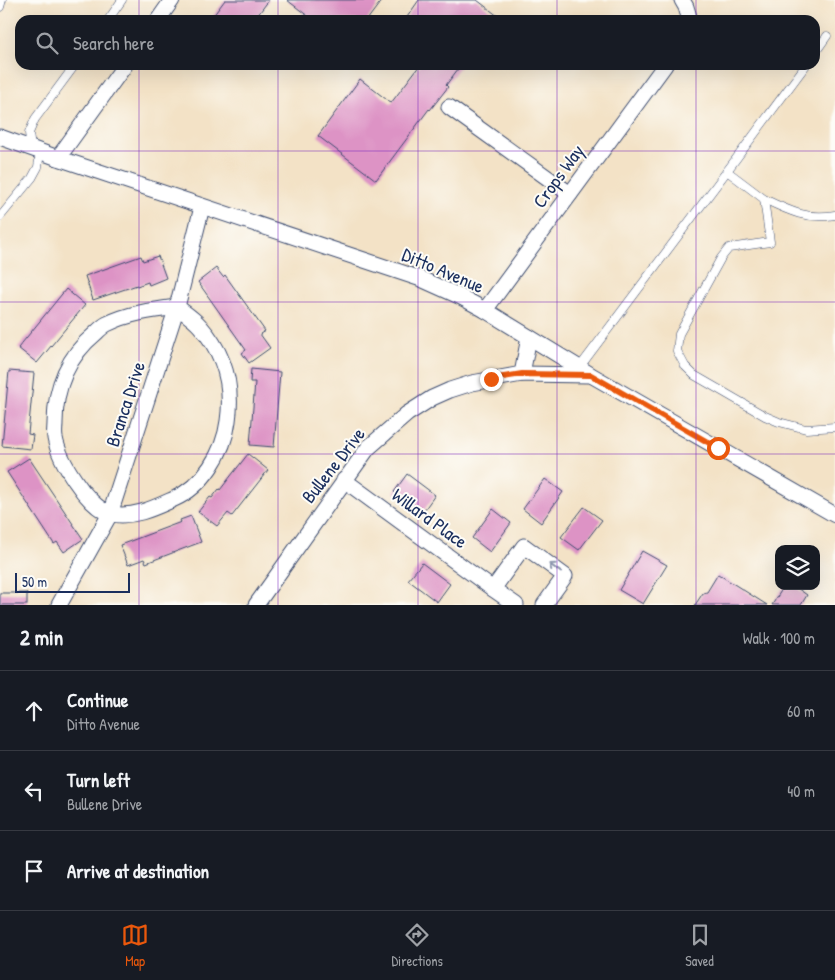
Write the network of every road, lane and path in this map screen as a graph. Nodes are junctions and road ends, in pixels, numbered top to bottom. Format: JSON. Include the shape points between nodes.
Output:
{"nodes":[{"id":1,"x":2,"y":0,"type":"edge"},
{"id":2,"x":122,"y":0,"type":"edge"},
{"id":3,"x":172,"y":0,"type":"edge"},
{"id":4,"x":682,"y":0,"type":"edge"},
{"id":5,"x":0,"y":7,"type":"edge"},
{"id":6,"x":112,"y":15,"type":"edge"},
{"id":7,"x":162,"y":15,"type":"edge"},
{"id":8,"x":688,"y":15,"type":"edge"},
{"id":9,"x":827,"y":36,"type":"dead end"},
{"id":10,"x":820,"y":46,"type":"edge"},
{"id":11,"x":70,"y":70,"type":"edge"},
{"id":12,"x":121,"y":70,"type":"edge"},
{"id":13,"x":660,"y":70,"type":"edge"},
{"id":14,"x":802,"y":70,"type":"edge"},
{"id":15,"x":449,"y":107,"type":"dead end"},
{"id":16,"x":0,"y":137,"type":"edge"},
{"id":17,"x":35,"y":150,"type":"junction"},
{"id":18,"x":58,"y":158,"type":"junction"},
{"id":19,"x":727,"y":172,"type":"junction"},
{"id":20,"x":570,"y":194,"type":"junction"},
{"id":21,"x":764,"y":199,"type":"junction"},
{"id":22,"x":202,"y":207,"type":"junction"},
{"id":23,"x":835,"y":215,"type":"edge"},
{"id":24,"x":0,"y":217,"type":"edge"},
{"id":25,"x":177,"y":307,"type":"junction"},
{"id":26,"x":485,"y":310,"type":"junction"},
{"id":27,"x":529,"y":337,"type":"junction"},
{"id":28,"x":585,"y":372,"type":"junction"},
{"id":29,"x":522,"y":374,"type":"junction"},
{"id":30,"x":835,"y":427,"type":"edge"},
{"id":31,"x":344,"y":480,"type":"junction"},
{"id":32,"x":110,"y":514,"type":"junction"},
{"id":33,"x":835,"y":515,"type":"edge"},
{"id":34,"x":493,"y":589,"type":"junction"},
{"id":35,"x":59,"y":605,"type":"edge"},
{"id":36,"x":256,"y":605,"type":"edge"},
{"id":37,"x":516,"y":605,"type":"edge"},
{"id":38,"x":544,"y":605,"type":"edge"}],
"edges":[{"from":1,"to":5,"type":"lane"},
{"from":2,"to":6,"type":"lane"},
{"from":3,"to":7,"type":"street"},
{"from":4,"to":8,"type":"street"},
{"from":9,"to":10,"type":"lane"},
{"from":11,"to":17,"type":"lane","via":[[35,119],[29,133]]},
{"from":12,"to":18,"type":"street"},
{"from":13,"to":20,"type":"street","name":"Crops Way"},
{"from":14,"to":19,"type":"lane"},
{"from":15,"to":20,"type":"street"},
{"from":16,"to":17,"type":"street","name":"Ditto Avenue"},
{"from":17,"to":18,"type":"street","name":"Ditto Avenue"},
{"from":17,"to":24,"type":"lane","via":[[38,167]]},
{"from":18,"to":22,"type":"street","name":"Ditto Avenue"},
{"from":19,"to":21,"type":"lane"},
{"from":19,"to":28,"type":"lane"},
{"from":20,"to":26,"type":"street","name":"Crops Way"},
{"from":21,"to":23,"type":"lane","via":[[791,212],[819,217]]},
{"from":21,"to":30,"type":"lane","via":[[770,242],[729,248],[679,334],[677,350],[694,375],[765,416],[806,428]]},
{"from":22,"to":25,"type":"street","name":"Branca Drive"},
{"from":22,"to":26,"type":"street","name":"Ditto Avenue","via":[[421,279]]},
{"from":25,"to":32,"type":"street","name":"Branca Drive"},
{"from":25,"to":32,"type":"street","via":[[200,326],[218,350],[225,368],[230,392],[228,422],[221,450],[206,473],[184,495],[130,515]]},
{"from":25,"to":32,"type":"street","via":[[145,311],[107,324],[75,353],[62,378],[55,408],[55,438],[65,466],[82,490],[94,504]]},
{"from":26,"to":27,"type":"street","name":"Ditto Avenue"},
{"from":27,"to":28,"type":"street","name":"Ditto Avenue"},
{"from":27,"to":29,"type":"street"},
{"from":28,"to":29,"type":"street","name":"Bullene Drive"},
{"from":28,"to":33,"type":"street","name":"Ditto Avenue"},
{"from":29,"to":31,"type":"street","name":"Bullene Drive","via":[[472,383],[432,398],[407,414],[368,448]]},
{"from":31,"to":34,"type":"street","name":"Willard Place"},
{"from":31,"to":36,"type":"street","name":"Bullene Drive"},
{"from":32,"to":35,"type":"street","name":"Branca Drive"},
{"from":34,"to":37,"type":"street","name":"Willard Place"},
{"from":38,"to":34,"type":"street","one_way":true,"via":[[565,576],[524,546]]}]}
